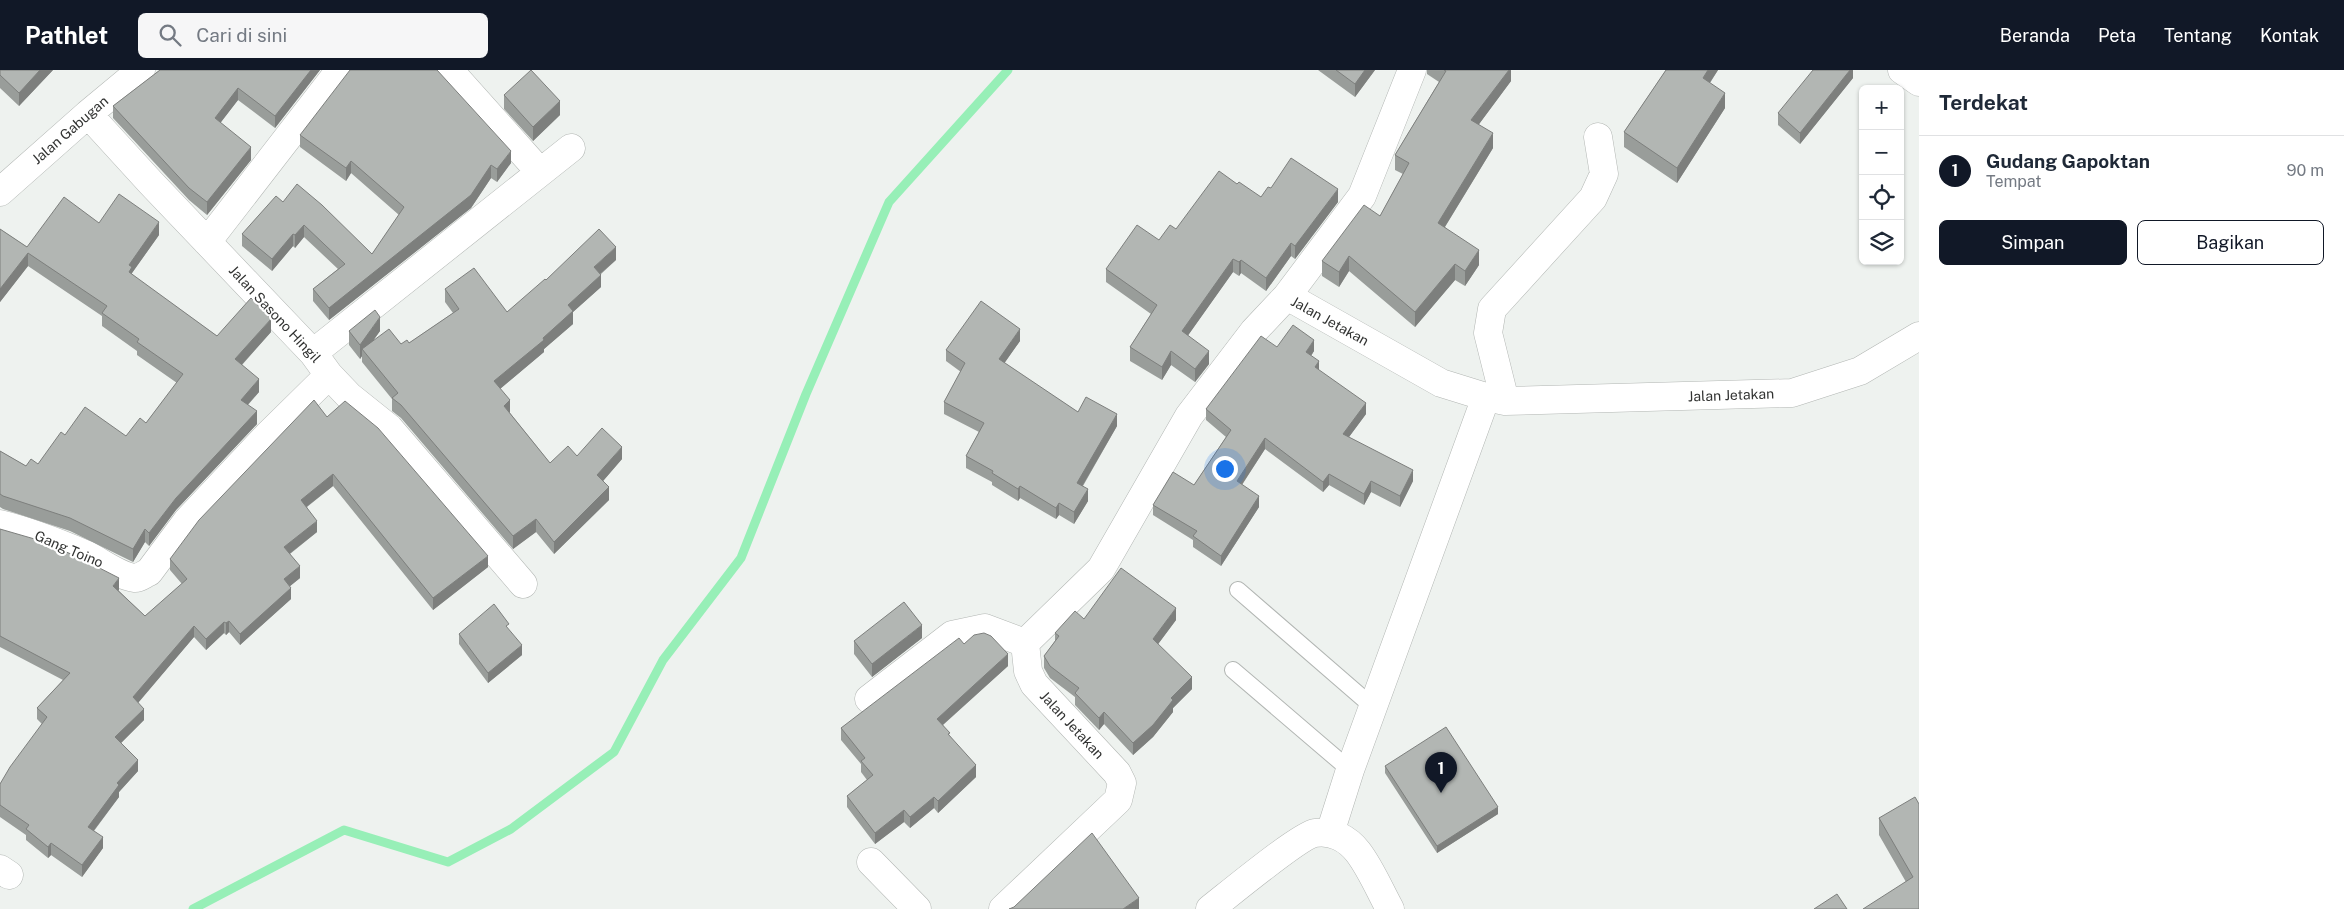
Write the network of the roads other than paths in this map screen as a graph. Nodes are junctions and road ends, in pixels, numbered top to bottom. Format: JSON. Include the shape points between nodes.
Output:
{"nodes":[{"id":1,"x":142,"y":70,"type":"edge"},
{"id":2,"x":340,"y":70,"type":"edge"},
{"id":3,"x":449,"y":70,"type":"edge"},
{"id":4,"x":1412,"y":70,"type":"edge"},
{"id":5,"x":1902,"y":70,"type":"edge"},
{"id":6,"x":1919,"y":82,"type":"edge"},
{"id":7,"x":88,"y":114,"type":"junction"},
{"id":8,"x":1598,"y":137,"type":"dead end"},
{"id":9,"x":570,"y":148,"type":"dead end"},
{"id":10,"x":540,"y":172,"type":"junction"},
{"id":11,"x":0,"y":192,"type":"edge"},
{"id":12,"x":207,"y":242,"type":"junction"},
{"id":13,"x":1287,"y":296,"type":"junction"},
{"id":14,"x":1919,"y":336,"type":"edge"},
{"id":15,"x":313,"y":353,"type":"junction"},
{"id":16,"x":329,"y":374,"type":"junction"},
{"id":17,"x":1495,"y":399,"type":"junction"},
{"id":18,"x":0,"y":524,"type":"edge"},
{"id":19,"x":136,"y":578,"type":"joint"},
{"id":20,"x":523,"y":584,"type":"dead end"},
{"id":21,"x":1238,"y":590,"type":"dead end"},
{"id":22,"x":1026,"y":643,"type":"junction"},
{"id":23,"x":1232,"y":670,"type":"dead end"},
{"id":24,"x":869,"y":699,"type":"dead end"},
{"id":25,"x":1373,"y":707,"type":"junction"},
{"id":26,"x":1350,"y":770,"type":"junction"},
{"id":27,"x":1330,"y":833,"type":"junction"},
{"id":28,"x":871,"y":862,"type":"dead end"},
{"id":29,"x":917,"y":909,"type":"edge"},
{"id":30,"x":1003,"y":909,"type":"edge"},
{"id":31,"x":1210,"y":909,"type":"edge"},
{"id":32,"x":1390,"y":909,"type":"edge"}],
"edges":[{"from":1,"to":7,"type":"street","name":"Jalan Gabugan"},
{"from":2,"to":12,"type":"street"},
{"from":3,"to":10,"type":"street"},
{"from":4,"to":13,"type":"street","via":[[1362,196]]},
{"from":5,"to":6,"type":"street"},
{"from":7,"to":11,"type":"street","name":"Jalan Gabugan"},
{"from":7,"to":12,"type":"street","name":"Jalan Sasono Hingil"},
{"from":8,"to":17,"type":"street","via":[[1604,174],[1593,198],[1492,308],[1488,333]]},
{"from":9,"to":10,"type":"street"},
{"from":10,"to":15,"type":"street"},
{"from":12,"to":15,"type":"street","name":"Jalan Sasono Hingil"},
{"from":13,"to":17,"type":"street","name":"Jalan Jetakan","via":[[1441,382]]},
{"from":13,"to":22,"type":"street","name":"Jalan Jetakan","via":[[1254,331],[1188,416],[1100,569]]},
{"from":14,"to":17,"type":"street","name":"Jalan Jetakan","via":[[1860,371],[1792,393]]},
{"from":15,"to":16,"type":"street","name":"Jalan Sasono Hingil"},
{"from":16,"to":19,"type":"street","name":"Jalan Sasono Hingil","via":[[187,521],[149,572]]},
{"from":16,"to":20,"type":"street","via":[[349,396],[389,428]]},
{"from":17,"to":25,"type":"street"},
{"from":18,"to":19,"type":"street","name":"Gang Toino","via":[[35,534]]},
{"from":21,"to":25,"type":"lane"},
{"from":22,"to":24,"type":"street","via":[[985,628],[952,635]]},
{"from":22,"to":30,"type":"street","name":"Jalan Jetakan","via":[[1028,671],[1034,684],[1117,773],[1122,784],[1118,800]]},
{"from":23,"to":26,"type":"lane"},
{"from":25,"to":26,"type":"street"},
{"from":26,"to":27,"type":"street"},
{"from":27,"to":31,"type":"street","via":[[1313,833],[1296,843]]},
{"from":27,"to":32,"type":"street","via":[[1346,840],[1358,852]]},
{"from":28,"to":29,"type":"street"}]}
